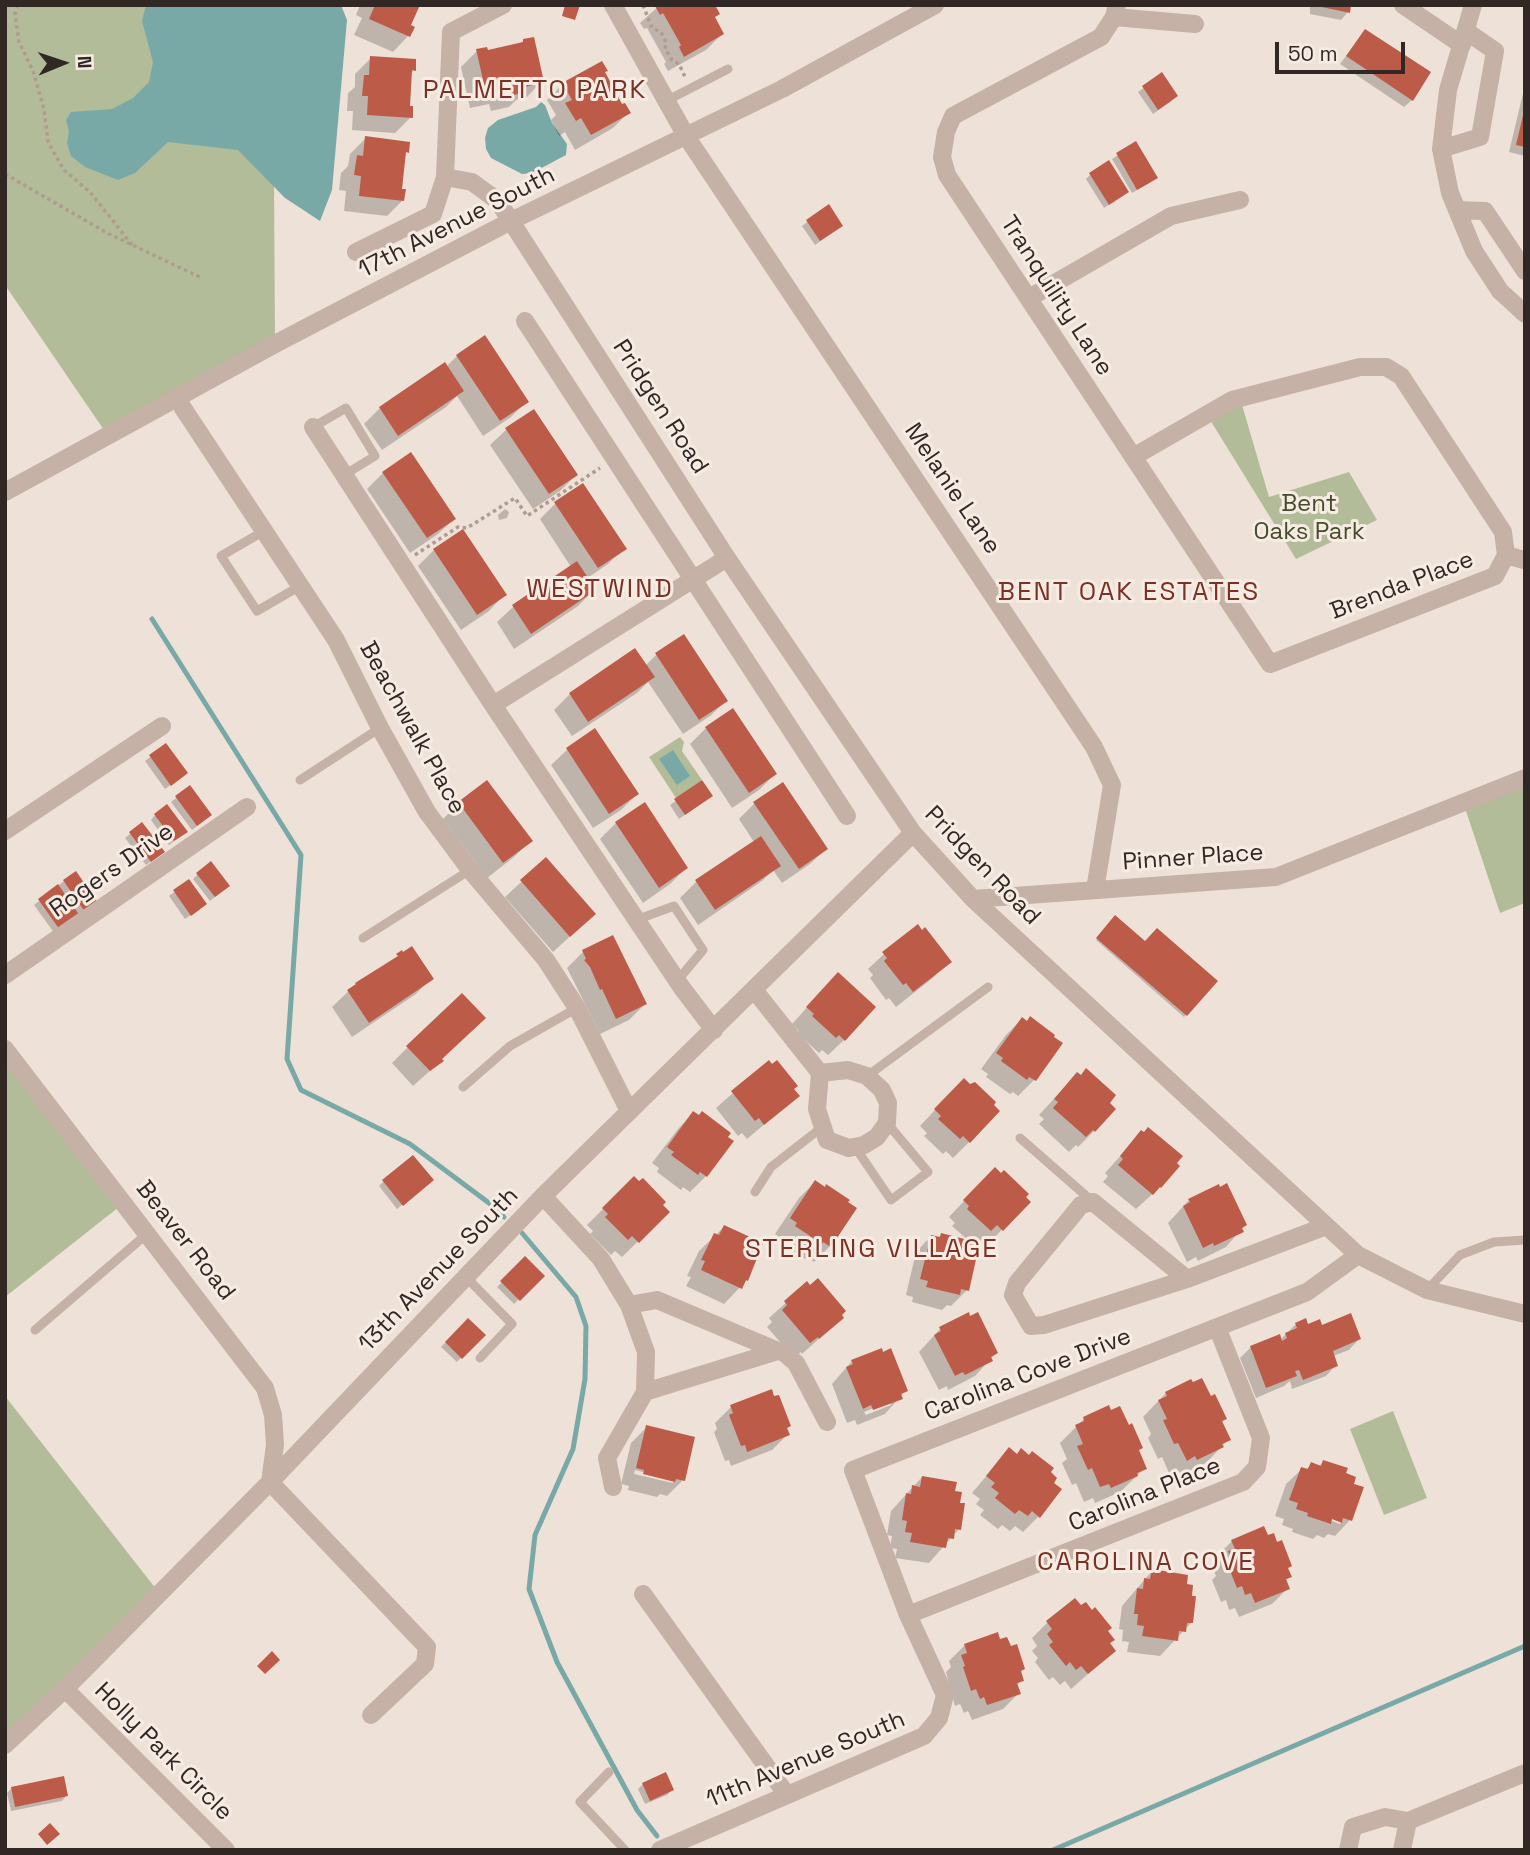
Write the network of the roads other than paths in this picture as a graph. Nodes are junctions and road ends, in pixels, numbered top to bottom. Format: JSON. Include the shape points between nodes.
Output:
{"nodes":[{"id":1,"x":503,"y":5,"type":"edge"},
{"id":2,"x":613,"y":5,"type":"edge"},
{"id":3,"x":935,"y":5,"type":"edge"},
{"id":4,"x":1403,"y":5,"type":"edge"},
{"id":5,"x":1473,"y":5,"type":"edge"},
{"id":6,"x":1115,"y":11,"type":"edge"},
{"id":7,"x":1195,"y":24,"type":"dead end"},
{"id":8,"x":1464,"y":38,"type":"junction"},
{"id":9,"x":728,"y":69,"type":"dead end"},
{"id":10,"x":666,"y":100,"type":"junction"},
{"id":11,"x":686,"y":136,"type":"junction"},
{"id":12,"x":1441,"y":149,"type":"junction"},
{"id":13,"x":445,"y":177,"type":"junction"},
{"id":14,"x":1240,"y":200,"type":"dead end"},
{"id":15,"x":1457,"y":210,"type":"junction"},
{"id":16,"x":511,"y":221,"type":"junction"},
{"id":17,"x":356,"y":252,"type":"dead end"},
{"id":18,"x":1525,"y":271,"type":"edge"},
{"id":19,"x":1028,"y":298,"type":"junction"},
{"id":20,"x":1525,"y":314,"type":"edge"},
{"id":21,"x":525,"y":321,"type":"dead end"},
{"id":22,"x":177,"y":399,"type":"junction"},
{"id":23,"x":313,"y":427,"type":"joint"},
{"id":24,"x":1133,"y":457,"type":"junction"},
{"id":25,"x":344,"y":475,"type":"junction"},
{"id":26,"x":5,"y":492,"type":"edge"},
{"id":27,"x":264,"y":531,"type":"junction"},
{"id":28,"x":727,"y":558,"type":"junction"},
{"id":29,"x":1515,"y":558,"type":"edge"},
{"id":30,"x":692,"y":580,"type":"junction"},
{"id":31,"x":300,"y":586,"type":"junction"},
{"id":32,"x":1270,"y":664,"type":"joint"},
{"id":33,"x":493,"y":705,"type":"junction"},
{"id":34,"x":162,"y":726,"type":"dead end"},
{"id":35,"x":380,"y":728,"type":"junction"},
{"id":36,"x":1525,"y":778,"type":"edge"},
{"id":37,"x":300,"y":780,"type":"dead end"},
{"id":38,"x":247,"y":807,"type":"dead end"},
{"id":39,"x":847,"y":816,"type":"dead end"},
{"id":40,"x":5,"y":831,"type":"edge"},
{"id":41,"x":913,"y":833,"type":"junction"},
{"id":42,"x":471,"y":870,"type":"junction"},
{"id":43,"x":1095,"y":890,"type":"junction"},
{"id":44,"x":973,"y":899,"type":"junction"},
{"id":45,"x":636,"y":920,"type":"junction"},
{"id":46,"x":363,"y":938,"type":"dead end"},
{"id":47,"x":5,"y":975,"type":"edge"},
{"id":48,"x":677,"y":981,"type":"junction"},
{"id":49,"x":988,"y":987,"type":"dead end"},
{"id":50,"x":755,"y":991,"type":"junction"},
{"id":51,"x":577,"y":1008,"type":"junction"},
{"id":52,"x":714,"y":1030,"type":"junction"},
{"id":53,"x":5,"y":1049,"type":"edge"},
{"id":54,"x":820,"y":1073,"type":"junction"},
{"id":55,"x":867,"y":1076,"type":"junction"},
{"id":56,"x":463,"y":1087,"type":"dead end"},
{"id":57,"x":629,"y":1111,"type":"junction"},
{"id":58,"x":887,"y":1124,"type":"junction"},
{"id":59,"x":821,"y":1128,"type":"junction"},
{"id":60,"x":1020,"y":1138,"type":"dead end"},
{"id":61,"x":855,"y":1147,"type":"junction"},
{"id":62,"x":755,"y":1192,"type":"dead end"},
{"id":63,"x":543,"y":1196,"type":"junction"},
{"id":64,"x":1093,"y":1202,"type":"junction"},
{"id":65,"x":1326,"y":1226,"type":"junction"},
{"id":66,"x":148,"y":1233,"type":"junction"},
{"id":67,"x":1525,"y":1240,"type":"edge"},
{"id":68,"x":1358,"y":1255,"type":"junction"},
{"id":69,"x":466,"y":1277,"type":"junction"},
{"id":70,"x":1187,"y":1279,"type":"junction"},
{"id":71,"x":1427,"y":1290,"type":"junction"},
{"id":72,"x":629,"y":1306,"type":"junction"},
{"id":73,"x":1525,"y":1314,"type":"edge"},
{"id":74,"x":1217,"y":1327,"type":"junction"},
{"id":75,"x":34,"y":1330,"type":"dead end"},
{"id":76,"x":778,"y":1351,"type":"junction"},
{"id":77,"x":480,"y":1358,"type":"dead end"},
{"id":78,"x":645,"y":1392,"type":"junction"},
{"id":79,"x":827,"y":1422,"type":"dead end"},
{"id":80,"x":270,"y":1482,"type":"junction"},
{"id":81,"x":613,"y":1487,"type":"dead end"},
{"id":82,"x":643,"y":1594,"type":"dead end"},
{"id":83,"x":908,"y":1615,"type":"junction"},
{"id":84,"x":65,"y":1689,"type":"junction"},
{"id":85,"x":371,"y":1715,"type":"dead end"},
{"id":86,"x":5,"y":1745,"type":"edge"},
{"id":87,"x":609,"y":1772,"type":"dead end"},
{"id":88,"x":1525,"y":1773,"type":"edge"},
{"id":89,"x":787,"y":1795,"type":"junction"},
{"id":90,"x":1408,"y":1821,"type":"junction"},
{"id":91,"x":226,"y":1850,"type":"edge"},
{"id":92,"x":625,"y":1850,"type":"edge"},
{"id":93,"x":660,"y":1850,"type":"edge"},
{"id":94,"x":1348,"y":1850,"type":"edge"},
{"id":95,"x":1402,"y":1850,"type":"edge"}],
"edges":[{"from":1,"to":13,"type":"street","via":[[451,32]]},
{"from":2,"to":10,"type":"street","name":"Melanie Lane"},
{"from":3,"to":11,"type":"street","name":"17th Avenue South"},
{"from":4,"to":8,"type":"street"},
{"from":5,"to":8,"type":"street"},
{"from":6,"to":7,"type":"street"},
{"from":6,"to":19,"type":"street","name":"Tranquility Lane","via":[[1101,37],[953,116],[946,132],[942,156],[947,175]]},
{"from":8,"to":12,"type":"street","via":[[1448,90]]},
{"from":8,"to":12,"type":"street","via":[[1494,51],[1480,137]]},
{"from":9,"to":10,"type":"lane"},
{"from":10,"to":11,"type":"street","name":"Melanie Lane"},
{"from":11,"to":16,"type":"street","name":"17th Avenue South"},
{"from":11,"to":43,"type":"street","name":"Melanie Lane","via":[[1094,747],[1112,785]]},
{"from":12,"to":15,"type":"street"},
{"from":13,"to":16,"type":"street","name":"Pridgen Road","via":[[472,181],[498,201]]},
{"from":13,"to":17,"type":"street","via":[[433,214]]},
{"from":14,"to":19,"type":"street","via":[[1171,216]]},
{"from":15,"to":18,"type":"street","via":[[1485,211]]},
{"from":15,"to":20,"type":"street","via":[[1474,251],[1500,291]]},
{"from":16,"to":22,"type":"street","name":"17th Avenue South"},
{"from":16,"to":28,"type":"street","name":"Pridgen Road"},
{"from":19,"to":24,"type":"street","name":"Tranquility Lane"},
{"from":21,"to":30,"type":"street"},
{"from":22,"to":26,"type":"street","name":"17th Avenue South"},
{"from":22,"to":27,"type":"street","name":"Beachwalk Place"},
{"from":23,"to":25,"type":"street"},
{"from":23,"to":25,"type":"lane","via":[[345,408],[375,456]]},
{"from":24,"to":29,"type":"street","name":"Brenda Place","via":[[1232,400],[1360,366],[1386,367],[1401,376],[1503,532]]},
{"from":24,"to":32,"type":"street","name":"Tranquility Lane"},
{"from":25,"to":33,"type":"street"},
{"from":27,"to":31,"type":"street","name":"Beachwalk Place"},
{"from":27,"to":31,"type":"lane","via":[[221,556],[257,611]]},
{"from":28,"to":30,"type":"street"},
{"from":28,"to":41,"type":"street","name":"Pridgen Road"},
{"from":29,"to":32,"type":"street","name":"Brenda Place","via":[[1495,576]]},
{"from":30,"to":33,"type":"street"},
{"from":30,"to":39,"type":"street"},
{"from":31,"to":35,"type":"street","name":"Beachwalk Place","via":[[336,640]]},
{"from":33,"to":45,"type":"street"},
{"from":34,"to":40,"type":"street"},
{"from":35,"to":37,"type":"lane"},
{"from":35,"to":42,"type":"street","name":"Beachwalk Place","via":[[427,813]]},
{"from":36,"to":43,"type":"street","name":"Pinner Place","via":[[1276,877]]},
{"from":38,"to":47,"type":"street","name":"Rogers Drive"},
{"from":41,"to":44,"type":"street","name":"Pridgen Road"},
{"from":41,"to":50,"type":"street","name":"13th Avenue South"},
{"from":42,"to":46,"type":"lane"},
{"from":42,"to":51,"type":"street","name":"Beachwalk Place","via":[[546,960]]},
{"from":43,"to":44,"type":"street","name":"Pinner Place"},
{"from":44,"to":65,"type":"street","name":"Pridgen Road"},
{"from":45,"to":48,"type":"street"},
{"from":45,"to":48,"type":"lane","via":[[674,906],[703,950]]},
{"from":48,"to":52,"type":"street"},
{"from":49,"to":55,"type":"lane"},
{"from":50,"to":52,"type":"street","name":"13th Avenue South"},
{"from":50,"to":54,"type":"street"},
{"from":51,"to":56,"type":"lane","via":[[510,1046]]},
{"from":51,"to":57,"type":"street","name":"Beachwalk Place"},
{"from":52,"to":57,"type":"street","name":"13th Avenue South"},
{"from":53,"to":66,"type":"street","name":"Beaver Road"},
{"from":54,"to":55,"type":"street","via":[[848,1070]]},
{"from":54,"to":59,"type":"street","via":[[817,1110]]},
{"from":55,"to":58,"type":"street","via":[[888,1103]]},
{"from":57,"to":63,"type":"street","name":"13th Avenue South"},
{"from":58,"to":61,"type":"street","via":[[877,1137]]},
{"from":58,"to":61,"type":"lane","via":[[928,1172],[891,1200]]},
{"from":59,"to":61,"type":"street","via":[[827,1140]]},
{"from":59,"to":62,"type":"lane","via":[[771,1167]]},
{"from":60,"to":64,"type":"lane"},
{"from":63,"to":69,"type":"street","name":"13th Avenue South"},
{"from":63,"to":72,"type":"street","via":[[601,1259]]},
{"from":64,"to":70,"type":"street"},
{"from":64,"to":70,"type":"street","via":[[1082,1205],[1017,1283],[1013,1295],[1031,1326]]},
{"from":65,"to":68,"type":"street","name":"Pridgen Road"},
{"from":65,"to":70,"type":"street"},
{"from":66,"to":75,"type":"lane"},
{"from":66,"to":80,"type":"street","name":"Beaver Road","via":[[265,1388],[275,1445]]},
{"from":67,"to":71,"type":"lane","via":[[1494,1242],[1460,1255]]},
{"from":68,"to":71,"type":"street","name":"Pridgen Road"},
{"from":68,"to":74,"type":"street","name":"Carolina Cove Drive","via":[[1307,1292]]},
{"from":69,"to":77,"type":"lane","via":[[512,1324]]},
{"from":69,"to":80,"type":"street","name":"13th Avenue South"},
{"from":71,"to":73,"type":"street","name":"Pridgen Road"},
{"from":72,"to":76,"type":"street","via":[[657,1300]]},
{"from":72,"to":78,"type":"street","via":[[646,1352]]},
{"from":74,"to":83,"type":"street","name":"Carolina Place","via":[[1261,1438],[1257,1467],[1243,1482]]},
{"from":74,"to":83,"type":"street","name":"Carolina Cove Drive","via":[[853,1470]]},
{"from":76,"to":78,"type":"street"},
{"from":76,"to":79,"type":"street","via":[[796,1363]]},
{"from":78,"to":81,"type":"street","via":[[607,1458]]},
{"from":80,"to":84,"type":"street","name":"13th Avenue South"},
{"from":80,"to":85,"type":"street","via":[[427,1647],[425,1664]]},
{"from":82,"to":89,"type":"street"},
{"from":83,"to":89,"type":"street","name":"11th Avenue South","via":[[945,1696],[939,1718],[924,1736]]},
{"from":84,"to":86,"type":"street","name":"13th Avenue South"},
{"from":84,"to":91,"type":"street","name":"Holly Park Circle"},
{"from":87,"to":92,"type":"lane","via":[[580,1802]]},
{"from":88,"to":90,"type":"street"},
{"from":89,"to":93,"type":"street","name":"11th Avenue South"},
{"from":90,"to":94,"type":"street","via":[[1385,1817],[1353,1827]]},
{"from":90,"to":95,"type":"street"}]}
